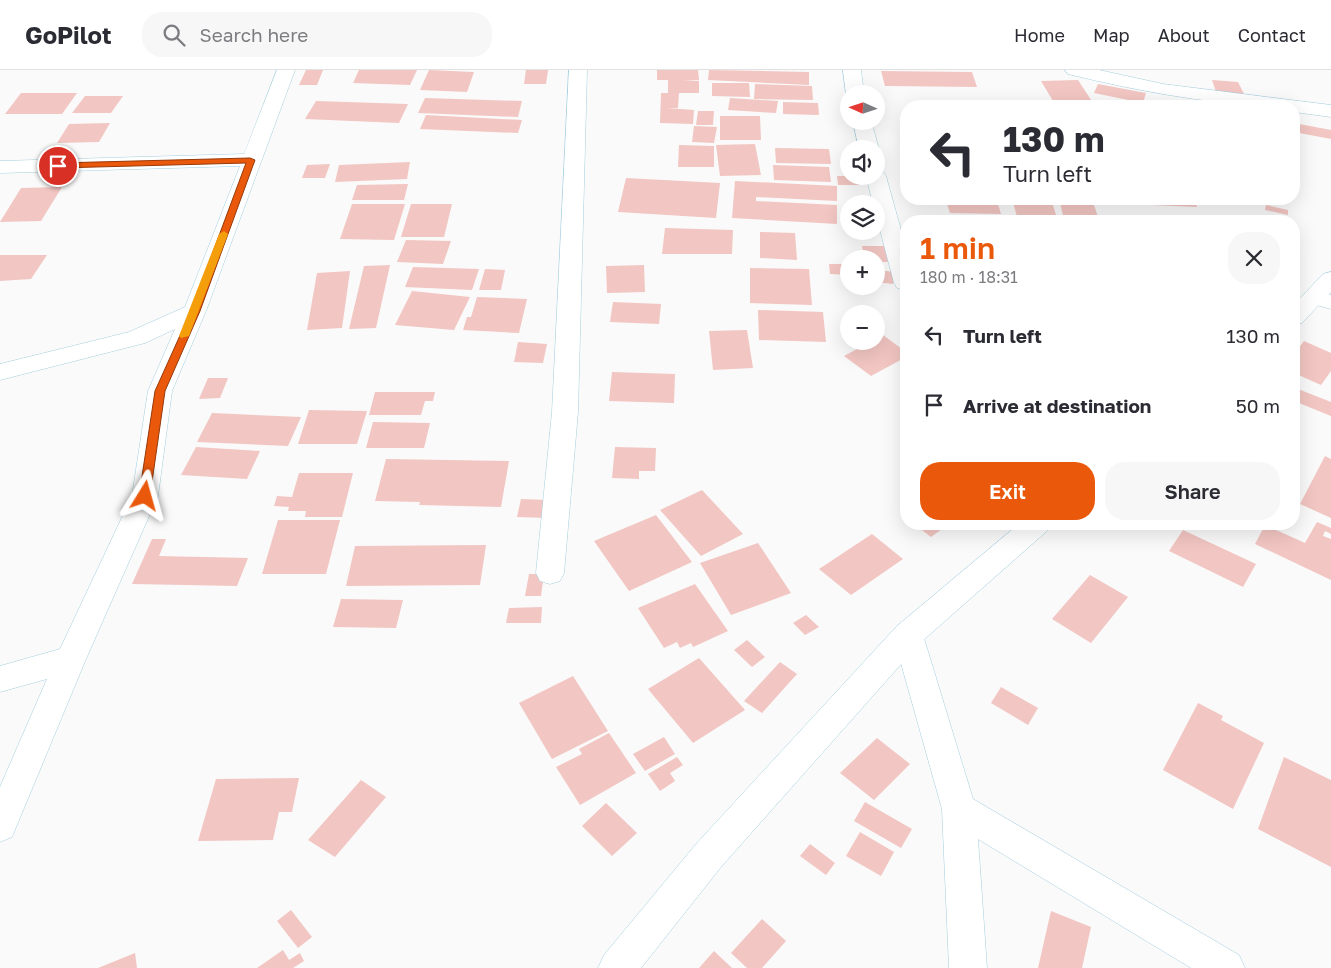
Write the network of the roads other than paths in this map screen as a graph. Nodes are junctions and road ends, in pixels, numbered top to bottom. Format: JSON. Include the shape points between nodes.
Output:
{"nodes":[{"id":1,"x":286,"y":70,"type":"edge"},
{"id":2,"x":578,"y":70,"type":"edge"},
{"id":3,"x":852,"y":70,"type":"edge"},
{"id":4,"x":1074,"y":70,"type":"edge"},
{"id":5,"x":853,"y":85,"type":"edge"},
{"id":6,"x":1243,"y":100,"type":"edge"},
{"id":7,"x":1300,"y":107,"type":"edge"},
{"id":8,"x":1331,"y":110,"type":"edge"},
{"id":9,"x":250,"y":160,"type":"junction"},
{"id":10,"x":0,"y":168,"type":"edge"},
{"id":11,"x":878,"y":185,"type":"edge"},
{"id":12,"x":900,"y":264,"type":"edge"},
{"id":13,"x":1331,"y":279,"type":"edge"},
{"id":14,"x":1323,"y":300,"type":"edge"},
{"id":15,"x":195,"y":311,"type":"junction"},
{"id":16,"x":1300,"y":314,"type":"edge"},
{"id":17,"x":0,"y":372,"type":"edge"},
{"id":18,"x":1030,"y":530,"type":"edge"},
{"id":19,"x":550,"y":574,"type":"dead end"},
{"id":20,"x":908,"y":635,"type":"junction"},
{"id":21,"x":71,"y":659,"type":"junction"},
{"id":22,"x":0,"y":679,"type":"edge"},
{"id":23,"x":959,"y":809,"type":"junction"},
{"id":24,"x":0,"y":826,"type":"edge"},
{"id":25,"x":617,"y":968,"type":"edge"},
{"id":26,"x":968,"y":968,"type":"edge"},
{"id":27,"x":1226,"y":968,"type":"edge"}],
"edges":[{"from":1,"to":9,"type":"street"},
{"from":2,"to":19,"type":"street","via":[[565,412]]},
{"from":3,"to":5,"type":"street"},
{"from":4,"to":6,"type":"street","via":[[1163,89]]},
{"from":7,"to":8,"type":"street"},
{"from":9,"to":10,"type":"street"},
{"from":9,"to":15,"type":"street"},
{"from":11,"to":12,"type":"street"},
{"from":13,"to":14,"type":"street"},
{"from":14,"to":16,"type":"street"},
{"from":15,"to":17,"type":"street","via":[[137,338]]},
{"from":15,"to":21,"type":"street","via":[[160,391],[145,496]]},
{"from":18,"to":20,"type":"street"},
{"from":20,"to":23,"type":"street"},
{"from":20,"to":25,"type":"street","via":[[709,855]]},
{"from":21,"to":22,"type":"street"},
{"from":21,"to":24,"type":"street"},
{"from":23,"to":26,"type":"street"},
{"from":23,"to":27,"type":"street"}]}
